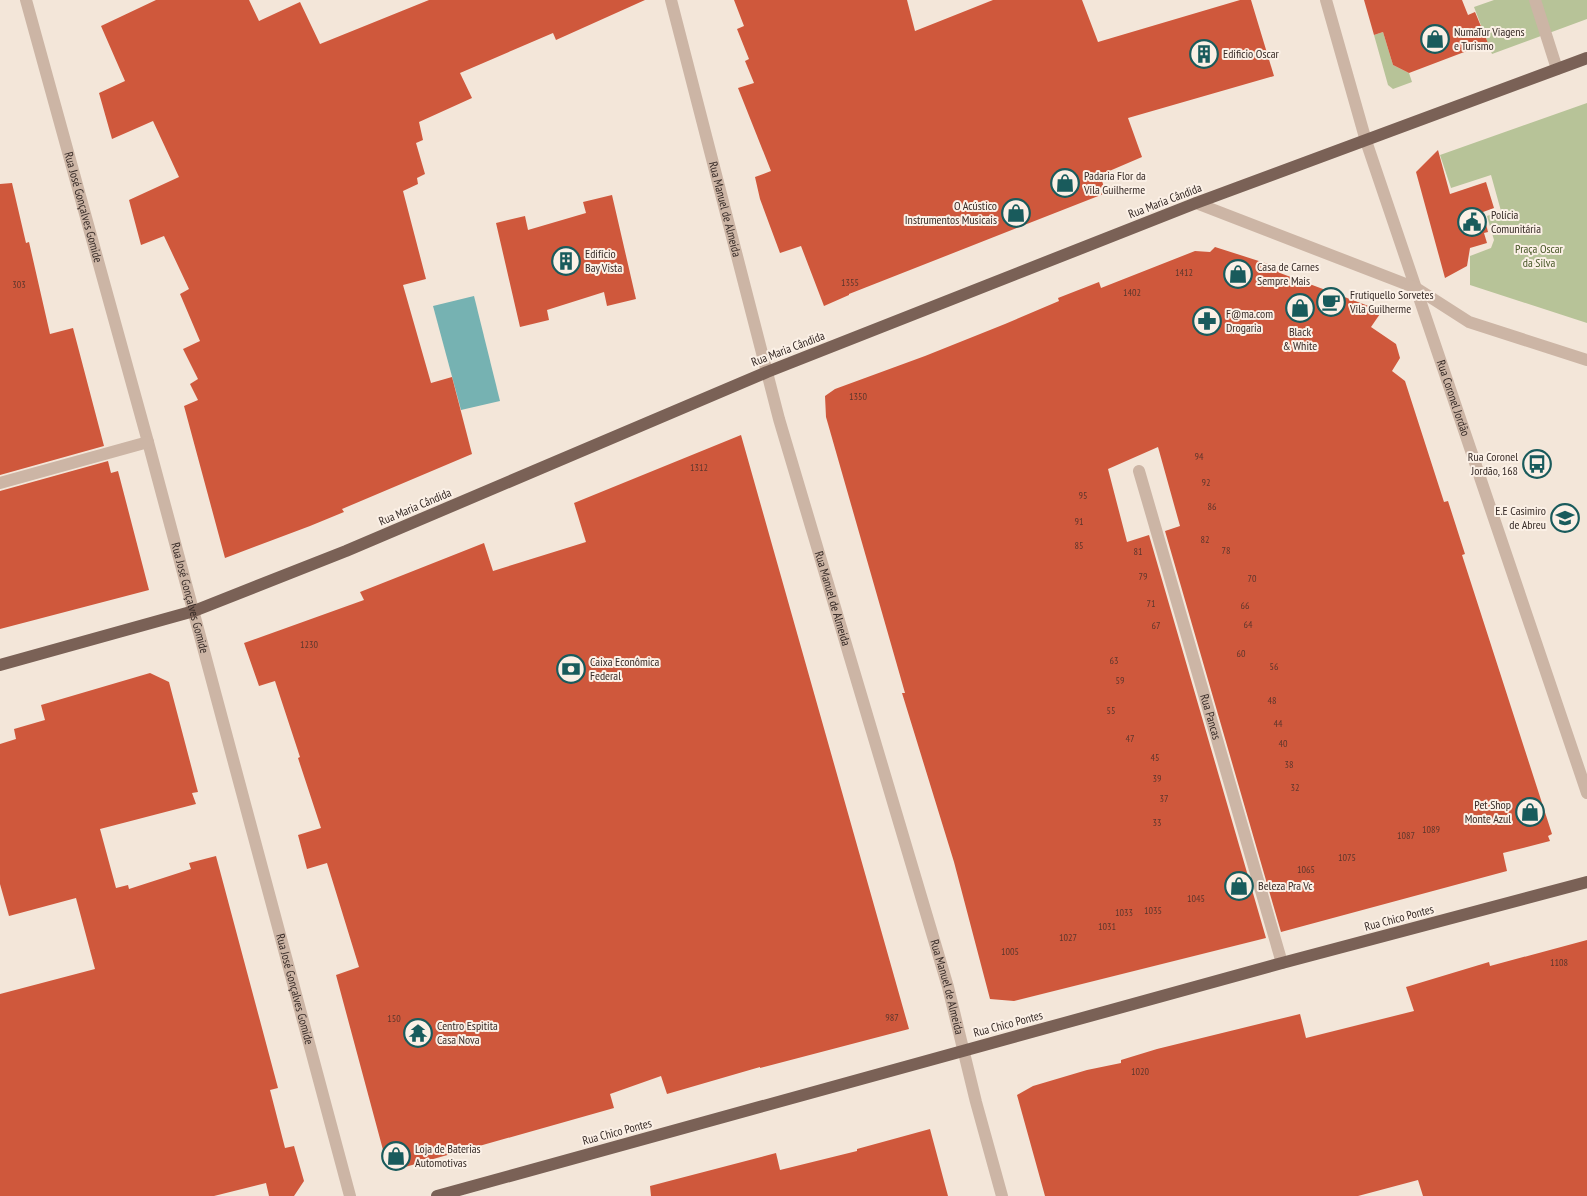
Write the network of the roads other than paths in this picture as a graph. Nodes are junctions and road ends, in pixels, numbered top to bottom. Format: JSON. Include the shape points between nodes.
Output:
{"nodes":[{"id":1,"x":26,"y":0,"type":"edge"},
{"id":2,"x":671,"y":0,"type":"edge"},
{"id":3,"x":1326,"y":0,"type":"edge"},
{"id":4,"x":1535,"y":0,"type":"edge"},
{"id":5,"x":1587,"y":58,"type":"edge"},
{"id":6,"x":1557,"y":69,"type":"junction"},
{"id":7,"x":1366,"y":141,"type":"junction"},
{"id":8,"x":1196,"y":203,"type":"junction"},
{"id":9,"x":1416,"y":288,"type":"junction"},
{"id":10,"x":1587,"y":360,"type":"edge"},
{"id":11,"x":767,"y":372,"type":"junction"},
{"id":12,"x":148,"y":442,"type":"junction"},
{"id":13,"x":1139,"y":471,"type":"dead end"},
{"id":14,"x":0,"y":483,"type":"edge"},
{"id":15,"x":194,"y":611,"type":"junction"},
{"id":16,"x":0,"y":665,"type":"edge"},
{"id":17,"x":1587,"y":793,"type":"edge"},
{"id":18,"x":1587,"y":882,"type":"edge"},
{"id":19,"x":1282,"y":963,"type":"junction"},
{"id":20,"x":964,"y":1051,"type":"junction"},
{"id":21,"x":350,"y":1196,"type":"edge"},
{"id":22,"x":436,"y":1196,"type":"edge"},
{"id":23,"x":1002,"y":1196,"type":"edge"}],
"edges":[{"from":1,"to":12,"type":"street","name":"Rua José Gonçalves Gomide"},
{"from":2,"to":11,"type":"street","name":"Rua Manuel de Almeida"},
{"from":3,"to":7,"type":"street","name":"Rua Coronel Jordão"},
{"from":4,"to":6,"type":"street"},
{"from":5,"to":6,"type":"main road","name":"Rua Maria Cândida"},
{"from":6,"to":7,"type":"main road","name":"Rua Maria Cândida"},
{"from":7,"to":8,"type":"main road","name":"Rua Maria Cândida"},
{"from":7,"to":9,"type":"street","name":"Rua Coronel Jordão"},
{"from":8,"to":9,"type":"street"},
{"from":8,"to":11,"type":"main road","name":"Rua Maria Cândida"},
{"from":9,"to":10,"type":"street","via":[[1469,322]]},
{"from":9,"to":17,"type":"street","name":"Rua Coronel Jordão"},
{"from":11,"to":15,"type":"main road","name":"Rua Maria Cândida"},
{"from":11,"to":20,"type":"street","name":"Rua Manuel de Almeida","via":[[778,420],[948,987]]},
{"from":12,"to":14,"type":"street"},
{"from":12,"to":15,"type":"street","name":"Rua José Gonçalves Gomide"},
{"from":13,"to":19,"type":"street","name":"Rua Pancas"},
{"from":15,"to":16,"type":"main road","name":"Rua Maria Cândida"},
{"from":15,"to":21,"type":"street","name":"Rua José Gonçalves Gomide"},
{"from":18,"to":19,"type":"main road","name":"Rua Chico Pontes"},
{"from":19,"to":20,"type":"main road","name":"Rua Chico Pontes"},
{"from":20,"to":22,"type":"main road","name":"Rua Chico Pontes"},
{"from":20,"to":23,"type":"street","name":"Rua Manuel de Almeida"}]}
